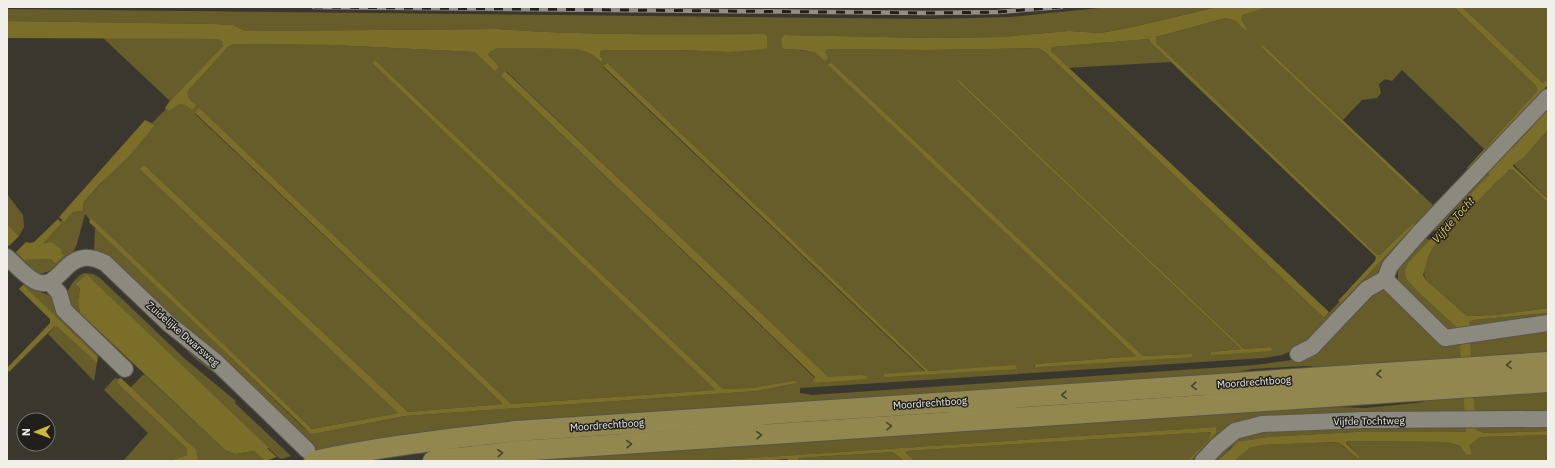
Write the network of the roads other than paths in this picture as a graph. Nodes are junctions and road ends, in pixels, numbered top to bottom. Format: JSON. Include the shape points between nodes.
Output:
{"nodes":[{"id":1,"x":1548,"y":98,"type":"edge"},
{"id":2,"x":7,"y":257,"type":"edge"},
{"id":3,"x":1385,"y":279,"type":"junction"},
{"id":4,"x":50,"y":283,"type":"junction"},
{"id":5,"x":1548,"y":323,"type":"edge"},
{"id":6,"x":1298,"y":354,"type":"dead end"},
{"id":7,"x":1548,"y":362,"type":"edge"},
{"id":8,"x":125,"y":369,"type":"dead end"},
{"id":9,"x":1548,"y":382,"type":"edge"},
{"id":10,"x":1548,"y":419,"type":"edge"},
{"id":11,"x":311,"y":456,"type":"edge"},
{"id":12,"x":433,"y":461,"type":"edge"},
{"id":13,"x":1203,"y":461,"type":"edge"}],
"edges":[{"from":1,"to":3,"type":"street","via":[[1419,233],[1390,266]]},
{"from":2,"to":4,"type":"street","via":[[36,282]]},
{"from":3,"to":5,"type":"street","via":[[1445,338]]},
{"from":3,"to":6,"type":"street","via":[[1368,289],[1312,347]]},
{"from":4,"to":8,"type":"street","via":[[59,293],[64,310]]},
{"from":4,"to":11,"type":"street","name":"Zuidelijke Dwarsweg","via":[[71,263],[79,259],[94,258],[105,263],[168,324],[215,361]]},
{"from":7,"to":11,"type":"main road","name":"Moordrechtboog","one_way":true,"via":[[516,431],[442,439],[336,456]]},
{"from":12,"to":9,"type":"main road","name":"Moordrechtboog","one_way":true,"via":[[519,451]]},
{"from":10,"to":13,"type":"street","name":"Vijfde Tochtweg","via":[[1363,420],[1262,424],[1235,431]]}]}
